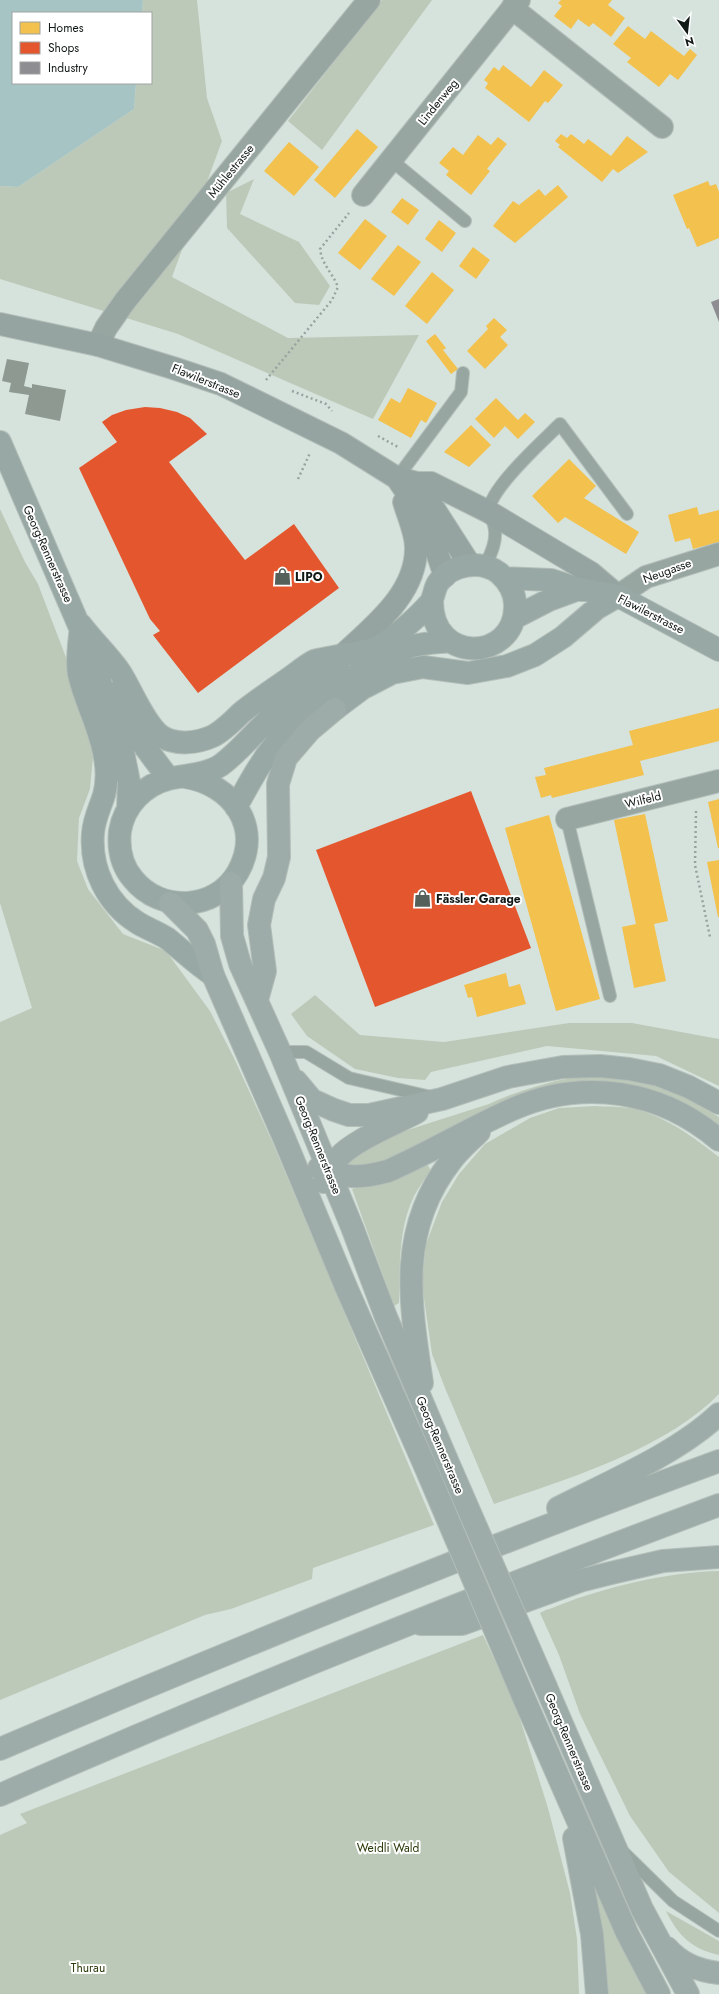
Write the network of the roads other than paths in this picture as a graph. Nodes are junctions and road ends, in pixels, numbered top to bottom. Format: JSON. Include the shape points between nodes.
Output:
{"nodes":[{"id":1,"x":369,"y":0,"type":"edge"},
{"id":2,"x":515,"y":4,"type":"edge"},
{"id":3,"x":662,"y":127,"type":"dead end"},
{"id":4,"x":391,"y":160,"type":"junction"},
{"id":5,"x":363,"y":195,"type":"road end"},
{"id":6,"x":465,"y":221,"type":"dead end"},
{"id":7,"x":0,"y":324,"type":"edge"},
{"id":8,"x":98,"y":345,"type":"junction"},
{"id":9,"x":463,"y":373,"type":"dead end"},
{"id":10,"x":0,"y":442,"type":"edge"},
{"id":11,"x":407,"y":480,"type":"junction"},
{"id":12,"x":489,"y":512,"type":"junction"},
{"id":13,"x":627,"y":514,"type":"dead end"},
{"id":14,"x":719,"y":554,"type":"edge"},
{"id":15,"x":478,"y":566,"type":"junction"},
{"id":16,"x":445,"y":576,"type":"junction"},
{"id":17,"x":504,"y":578,"type":"junction"},
{"id":18,"x":579,"y":589,"type":"junction"},
{"id":19,"x":618,"y":596,"type":"junction"},
{"id":20,"x":432,"y":601,"type":"junction"},
{"id":21,"x":514,"y":618,"type":"junction"},
{"id":22,"x":80,"y":626,"type":"junction"},
{"id":23,"x":449,"y":641,"type":"junction"},
{"id":24,"x":719,"y":650,"type":"edge"},
{"id":25,"x":344,"y":654,"type":"junction"},
{"id":26,"x":96,"y":665,"type":"junction"},
{"id":27,"x":335,"y":709,"type":"joint"},
{"id":28,"x":177,"y":778,"type":"junction"},
{"id":29,"x":719,"y":781,"type":"edge"},
{"id":30,"x":236,"y":807,"type":"junction"},
{"id":31,"x":128,"y":809,"type":"junction"},
{"id":32,"x":567,"y":819,"type":"joint"},
{"id":33,"x":231,"y":883,"type":"junction"},
{"id":34,"x":170,"y":903,"type":"junction"},
{"id":35,"x":204,"y":970,"type":"junction"},
{"id":36,"x":610,"y":996,"type":"dead end"},
{"id":37,"x":257,"y":1000,"type":"junction"},
{"id":38,"x":280,"y":1052,"type":"junction"},
{"id":39,"x":442,"y":1099,"type":"junction"},
{"id":40,"x":719,"y":1103,"type":"edge"},
{"id":41,"x":492,"y":1119,"type":"junction"},
{"id":42,"x":284,"y":1138,"type":"junction"},
{"id":43,"x":719,"y":1140,"type":"edge"},
{"id":44,"x":328,"y":1171,"type":"junction"},
{"id":45,"x":323,"y":1233,"type":"junction"},
{"id":46,"x":427,"y":1414,"type":"junction"},
{"id":47,"x":719,"y":1414,"type":"edge"},
{"id":48,"x":719,"y":1460,"type":"edge"},
{"id":49,"x":719,"y":1505,"type":"edge"},
{"id":50,"x":719,"y":1556,"type":"edge"},
{"id":51,"x":453,"y":1563,"type":"junction"},
{"id":52,"x":410,"y":1624,"type":"junction"},
{"id":53,"x":0,"y":1749,"type":"edge"},
{"id":54,"x":0,"y":1795,"type":"edge"},
{"id":55,"x":565,"y":1796,"type":"junction"},
{"id":56,"x":612,"y":1843,"type":"junction"},
{"id":57,"x":719,"y":1931,"type":"edge"},
{"id":58,"x":656,"y":1936,"type":"junction"},
{"id":59,"x":719,"y":1973,"type":"edge"},
{"id":60,"x":597,"y":1994,"type":"edge"},
{"id":61,"x":659,"y":1994,"type":"edge"},
{"id":62,"x":688,"y":1994,"type":"edge"}],
"edges":[{"from":1,"to":8,"type":"street","name":"Mühlestrasse","via":[[125,301],[106,328]]},
{"from":2,"to":3,"type":"street","name":"Lindenweg"},
{"from":2,"to":4,"type":"street","name":"Lindenweg"},
{"from":4,"to":5,"type":"street","name":"Lindenweg"},
{"from":4,"to":6,"type":"lane"},
{"from":7,"to":8,"type":"main road","name":"Flawilerstrasse"},
{"from":8,"to":11,"type":"main road","name":"Flawilerstrasse","via":[[220,384],[330,437]]},
{"from":9,"to":11,"type":"lane","via":[[461,392]]},
{"from":10,"to":22,"type":"main road","name":"Georg-Rennerstrasse"},
{"from":11,"to":12,"type":"main road","via":[[431,483]]},
{"from":11,"to":15,"type":"main road","name":"Flawilerstrasse"},
{"from":11,"to":16,"type":"main road","name":"Flawilerstrasse"},
{"from":11,"to":25,"type":"main road","via":[[416,546],[414,567],[386,616]]},
{"from":12,"to":13,"type":"lane","via":[[492,500],[502,484],[560,424]]},
{"from":12,"to":15,"type":"lane","via":[[495,526],[495,540]]},
{"from":12,"to":19,"type":"main road","via":[[591,573]]},
{"from":14,"to":19,"type":"street","name":"Neugasse","via":[[646,577]]},
{"from":15,"to":16,"type":"main road","via":[[456,568]]},
{"from":15,"to":17,"type":"main road","via":[[495,571]]},
{"from":16,"to":20,"type":"main road","via":[[438,583]]},
{"from":17,"to":18,"type":"main road","name":"Flawilerstrasse","via":[[551,580]]},
{"from":17,"to":21,"type":"main road","via":[[514,597]]},
{"from":18,"to":19,"type":"main road","name":"Flawilerstrasse"},
{"from":18,"to":21,"type":"main road","via":[[549,600]]},
{"from":19,"to":24,"type":"main road","name":"Flawilerstrasse"},
{"from":19,"to":27,"type":"main road","via":[[597,608],[563,637],[535,655],[507,666],[468,673],[423,667],[392,673],[363,688]]},
{"from":20,"to":23,"type":"main road","via":[[434,623]]},
{"from":20,"to":25,"type":"main road","via":[[376,648]]},
{"from":21,"to":23,"type":"main road","via":[[507,632],[494,643],[479,648],[463,648]]},
{"from":22,"to":25,"type":"main road","via":[[120,672],[145,717],[161,736],[181,742],[198,741],[215,735],[255,702],[315,660]]},
{"from":22,"to":26,"type":"main road","name":"Georg-Rennerstrasse"},
{"from":22,"to":35,"type":"main road","via":[[79,673],[105,759],[104,794],[96,813],[93,833],[94,856],[99,877],[120,909],[167,939]]},
{"from":23,"to":30,"type":"main road","via":[[397,651],[354,676],[323,700],[288,728],[260,765]]},
{"from":25,"to":28,"type":"main road","via":[[326,676],[274,715],[232,756],[218,766]]},
{"from":26,"to":28,"type":"main road","name":"Georg-Rennerstrasse","via":[[117,698],[136,736]]},
{"from":26,"to":31,"type":"main road","name":"Georg-Rennerstrasse","via":[[105,702],[122,747],[129,782]]},
{"from":27,"to":37,"type":"highway","via":[[310,730],[286,758],[278,784],[279,856],[274,878],[264,899],[259,925],[265,972]]},
{"from":28,"to":30,"type":"main road","via":[[200,779],[227,795]]},
{"from":28,"to":31,"type":"main road","via":[[148,788]]},
{"from":29,"to":32,"type":"street","name":"Wilfeld"},
{"from":30,"to":33,"type":"main road","via":[[244,822],[246,838],[239,871]]},
{"from":31,"to":34,"type":"main road","via":[[121,824],[120,836],[122,858],[129,874],[139,887],[154,897]]},
{"from":32,"to":36,"type":"lane"},
{"from":33,"to":34,"type":"main road","via":[[216,895],[201,901],[186,904]]},
{"from":33,"to":37,"type":"highway","name":"Georg-Rennerstrasse","via":[[232,936],[240,964]]},
{"from":34,"to":35,"type":"highway","name":"Georg-Rennerstrasse","via":[[197,930],[204,944]]},
{"from":35,"to":42,"type":"highway","name":"Georg-Rennerstrasse"},
{"from":37,"to":38,"type":"highway","name":"Georg-Rennerstrasse"},
{"from":38,"to":39,"type":"lane","via":[[306,1052],[349,1078]]},
{"from":38,"to":39,"type":"highway","via":[[295,1079],[312,1100],[349,1115],[369,1115]]},
{"from":38,"to":44,"type":"highway","name":"Georg-Rennerstrasse"},
{"from":39,"to":40,"type":"highway","via":[[523,1073],[563,1067],[600,1066],[659,1075],[690,1087]]},
{"from":39,"to":44,"type":"highway","via":[[354,1145],[338,1157]]},
{"from":41,"to":43,"type":"highway","via":[[520,1106],[558,1096],[591,1091],[607,1092],[636,1095],[671,1108],[703,1126]]},
{"from":41,"to":44,"type":"highway","via":[[388,1171],[354,1177]]},
{"from":41,"to":46,"type":"highway","via":[[451,1160],[432,1190],[419,1222],[410,1273]]},
{"from":42,"to":44,"type":"highway","via":[[306,1161]]},
{"from":42,"to":45,"type":"highway","name":"Georg-Rennerstrasse"},
{"from":44,"to":45,"type":"highway","via":[[321,1190]]},
{"from":44,"to":46,"type":"highway","name":"Georg-Rennerstrasse"},
{"from":45,"to":55,"type":"highway","name":"Georg-Rennerstrasse","bridge":true},
{"from":46,"to":56,"type":"highway","name":"Georg-Rennerstrasse","bridge":true},
{"from":47,"to":51,"type":"highway","via":[[698,1431],[664,1452]]},
{"from":48,"to":51,"type":"highway"},
{"from":49,"to":52,"type":"highway"},
{"from":50,"to":52,"type":"highway","via":[[663,1561],[611,1572],[462,1624]]},
{"from":51,"to":53,"type":"highway"},
{"from":52,"to":54,"type":"highway"},
{"from":55,"to":60,"type":"highway","via":[[592,1934]]},
{"from":55,"to":61,"type":"highway","name":"Georg-Rennerstrasse","via":[[627,1934]]},
{"from":56,"to":57,"type":"lane","via":[[673,1901]]},
{"from":56,"to":58,"type":"highway","name":"Georg-Rennerstrasse"},
{"from":58,"to":59,"type":"highway","via":[[673,1955],[690,1967]]},
{"from":58,"to":62,"type":"highway","name":"Georg-Rennerstrasse"}]}
